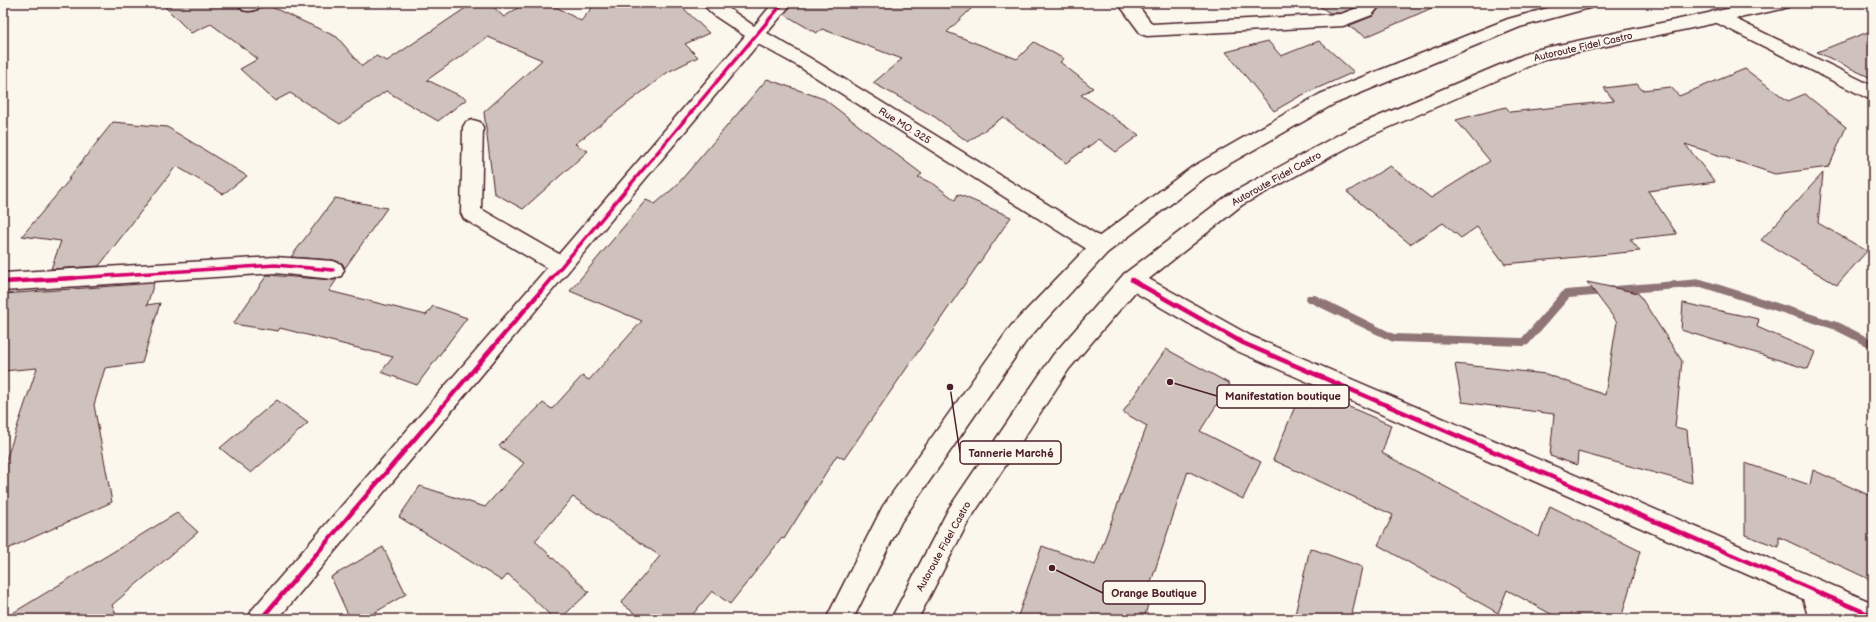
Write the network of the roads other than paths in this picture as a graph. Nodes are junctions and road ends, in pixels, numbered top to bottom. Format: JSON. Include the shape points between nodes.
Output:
{"nodes":[{"id":1,"x":710,"y":3,"type":"edge"},
{"id":2,"x":783,"y":3,"type":"edge"},
{"id":3,"x":1127,"y":3,"type":"edge"},
{"id":4,"x":1372,"y":3,"type":"edge"},
{"id":5,"x":1587,"y":3,"type":"edge"},
{"id":6,"x":1782,"y":3,"type":"edge"},
{"id":7,"x":1716,"y":16,"type":"junction"},
{"id":8,"x":756,"y":34,"type":"junction"},
{"id":9,"x":1873,"y":94,"type":"edge"},
{"id":10,"x":473,"y":127,"type":"dead end"},
{"id":11,"x":1100,"y":247,"type":"junction"},
{"id":12,"x":562,"y":266,"type":"junction"},
{"id":13,"x":333,"y":270,"type":"dead end"},
{"id":14,"x":1132,"y":280,"type":"junction"},
{"id":15,"x":3,"y":282,"type":"edge"},
{"id":16,"x":1814,"y":590,"type":"junction"},
{"id":17,"x":1873,"y":616,"type":"edge"},
{"id":18,"x":261,"y":619,"type":"edge"},
{"id":19,"x":839,"y":619,"type":"edge"},
{"id":20,"x":904,"y":619,"type":"edge"},
{"id":21,"x":1822,"y":619,"type":"edge"}],
"edges":[{"from":1,"to":8,"type":"main road","name":"Rue MO. 325"},
{"from":2,"to":8,"type":"main road"},
{"from":3,"to":4,"type":"main road","via":[[1147,30],[1343,20],[1366,11]]},
{"from":5,"to":11,"type":"main road","via":[[1514,23],[1327,99],[1199,172]]},
{"from":6,"to":7,"type":"main road","name":"Autoroute Fidel Castro"},
{"from":7,"to":9,"type":"main road"},
{"from":7,"to":14,"type":"main road","name":"Autoroute Fidel Castro","via":[[1541,54],[1358,133],[1235,200]]},
{"from":8,"to":11,"type":"main road","name":"Rue MO. 325"},
{"from":8,"to":12,"type":"main road"},
{"from":10,"to":12,"type":"main road","via":[[471,213]]},
{"from":11,"to":19,"type":"main road","via":[[1019,333],[892,514]]},
{"from":12,"to":18,"type":"main road"},
{"from":13,"to":15,"type":"main road","via":[[275,265]]},
{"from":14,"to":16,"type":"main road","via":[[1243,342]]},
{"from":14,"to":20,"type":"main road","name":"Autoroute Fidel Castro","via":[[1061,362],[958,516]]},
{"from":16,"to":17,"type":"main road"},
{"from":16,"to":21,"type":"main road"}]}
